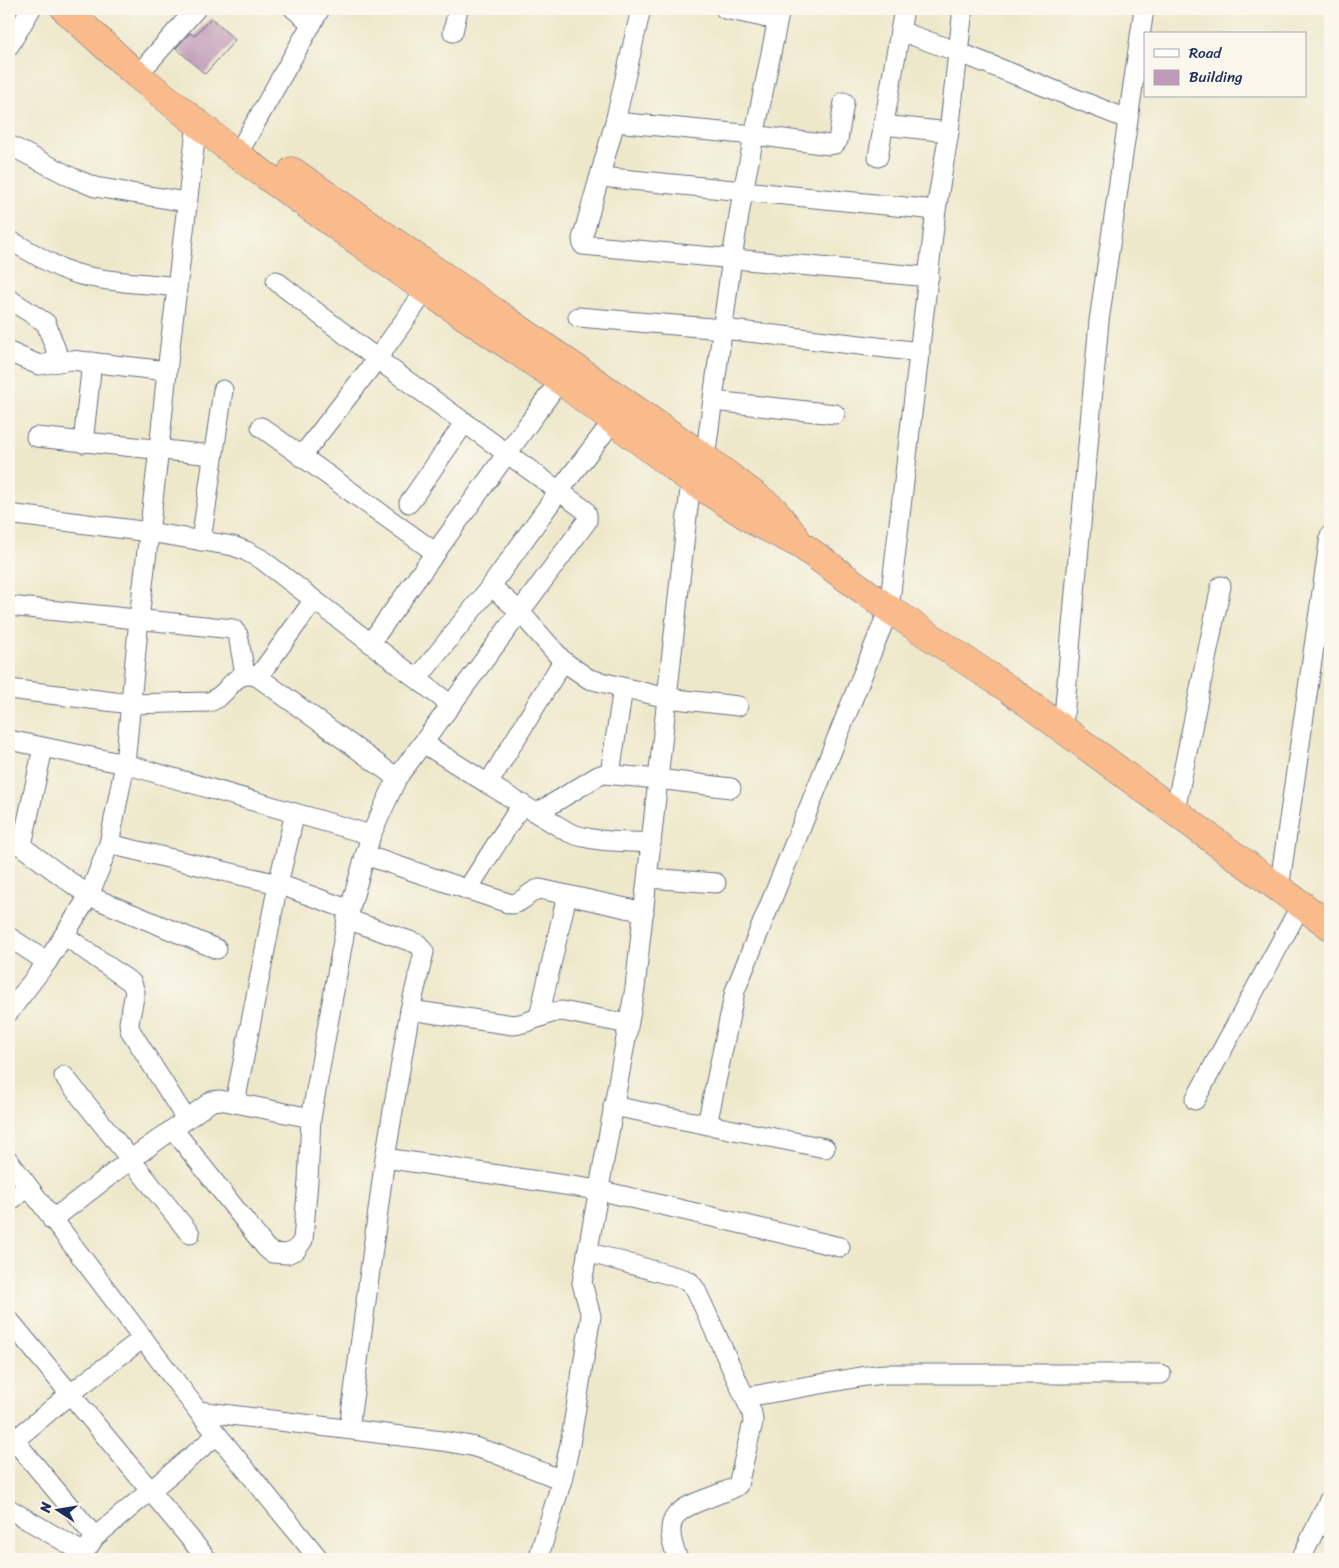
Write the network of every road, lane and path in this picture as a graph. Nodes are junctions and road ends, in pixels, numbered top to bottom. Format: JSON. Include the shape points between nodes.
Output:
{"nodes":[{"id":1,"x":31,"y":9,"type":"edge"},
{"id":2,"x":65,"y":9,"type":"edge"},
{"id":3,"x":89,"y":9,"type":"edge"},
{"id":4,"x":196,"y":9,"type":"edge"},
{"id":5,"x":294,"y":9,"type":"edge"},
{"id":6,"x":458,"y":9,"type":"edge"},
{"id":7,"x":641,"y":9,"type":"edge"},
{"id":8,"x":725,"y":9,"type":"edge"},
{"id":9,"x":904,"y":9,"type":"edge"},
{"id":10,"x":963,"y":9,"type":"edge"},
{"id":11,"x":1144,"y":9,"type":"edge"},
{"id":12,"x":779,"y":14,"type":"edge"},
{"id":13,"x":316,"y":16,"type":"edge"},
{"id":14,"x":900,"y":31,"type":"junction"},
{"id":15,"x":453,"y":32,"type":"dead end"},
{"id":16,"x":9,"y":46,"type":"edge"},
{"id":17,"x":958,"y":52,"type":"junction"},
{"id":18,"x":149,"y":62,"type":"junction"},
{"id":19,"x":844,"y":102,"type":"dead end"},
{"id":20,"x":1127,"y":119,"type":"junction"},
{"id":21,"x":616,"y":122,"type":"junction"},
{"id":22,"x":197,"y":123,"type":"junction"},
{"id":23,"x":883,"y":125,"type":"junction"},
{"id":24,"x":949,"y":132,"type":"junction"},
{"id":25,"x":754,"y":135,"type":"junction"},
{"id":26,"x":9,"y":145,"type":"edge"},
{"id":27,"x":242,"y":147,"type":"junction"},
{"id":28,"x":878,"y":157,"type":"dead end"},
{"id":29,"x":601,"y":177,"type":"junction"},
{"id":30,"x":743,"y":190,"type":"junction"},
{"id":31,"x":186,"y":202,"type":"junction"},
{"id":32,"x":936,"y":210,"type":"junction"},
{"id":33,"x":9,"y":240,"type":"edge"},
{"id":34,"x":732,"y":258,"type":"junction"},
{"id":35,"x":929,"y":277,"type":"junction"},
{"id":36,"x":276,"y":282,"type":"dead end"},
{"id":37,"x":177,"y":287,"type":"junction"},
{"id":38,"x":426,"y":290,"type":"junction"},
{"id":39,"x":9,"y":299,"type":"edge"},
{"id":40,"x":578,"y":317,"type":"dead end"},
{"id":41,"x":723,"y":329,"type":"junction"},
{"id":42,"x":9,"y":352,"type":"edge"},
{"id":43,"x":920,"y":352,"type":"junction"},
{"id":44,"x":377,"y":359,"type":"junction"},
{"id":45,"x":60,"y":361,"type":"junction"},
{"id":46,"x":92,"y":362,"type":"junction"},
{"id":47,"x":166,"y":371,"type":"junction"},
{"id":48,"x":560,"y":380,"type":"junction"},
{"id":49,"x":223,"y":390,"type":"dead end"},
{"id":50,"x":713,"y":401,"type":"junction"},
{"id":51,"x":835,"y":414,"type":"dead end"},
{"id":52,"x":613,"y":421,"type":"junction"},
{"id":53,"x":465,"y":422,"type":"junction"},
{"id":54,"x":261,"y":428,"type":"dead end"},
{"id":55,"x":36,"y":437,"type":"dead end"},
{"id":56,"x":83,"y":443,"type":"junction"},
{"id":57,"x":159,"y":449,"type":"junction"},
{"id":58,"x":509,"y":454,"type":"junction"},
{"id":59,"x":213,"y":456,"type":"junction"},
{"id":60,"x":301,"y":457,"type":"junction"},
{"id":61,"x":698,"y":469,"type":"junction"},
{"id":62,"x":559,"y":491,"type":"junction"},
{"id":63,"x":409,"y":503,"type":"dead end"},
{"id":64,"x":9,"y":514,"type":"edge"},
{"id":65,"x":149,"y":532,"type":"junction"},
{"id":66,"x":1330,"y":536,"type":"edge"},
{"id":67,"x":201,"y":541,"type":"junction"},
{"id":68,"x":436,"y":553,"type":"junction"},
{"id":69,"x":491,"y":586,"type":"junction"},
{"id":70,"x":1221,"y":586,"type":"dead end"},
{"id":71,"x":314,"y":600,"type":"junction"},
{"id":72,"x":9,"y":606,"type":"edge"},
{"id":73,"x":889,"y":609,"type":"junction"},
{"id":74,"x":520,"y":612,"type":"junction"},
{"id":75,"x":139,"y":619,"type":"junction"},
{"id":76,"x":371,"y":642,"type":"junction"},
{"id":77,"x":563,"y":660,"type":"junction"},
{"id":78,"x":252,"y":676,"type":"junction"},
{"id":79,"x":418,"y":678,"type":"junction"},
{"id":80,"x":623,"y":688,"type":"junction"},
{"id":81,"x":9,"y":689,"type":"edge"},
{"id":82,"x":667,"y":698,"type":"junction"},
{"id":83,"x":131,"y":704,"type":"junction"},
{"id":84,"x":451,"y":705,"type":"junction"},
{"id":85,"x":738,"y":706,"type":"dead end"},
{"id":86,"x":1063,"y":728,"type":"junction"},
{"id":87,"x":9,"y":740,"type":"edge"},
{"id":88,"x":423,"y":743,"type":"junction"},
{"id":89,"x":43,"y":748,"type":"junction"},
{"id":90,"x":125,"y":764,"type":"junction"},
{"id":91,"x":610,"y":774,"type":"junction"},
{"id":92,"x":397,"y":778,"type":"junction"},
{"id":93,"x":658,"y":779,"type":"junction"},
{"id":94,"x":488,"y":784,"type":"junction"},
{"id":95,"x":730,"y":788,"type":"dead end"},
{"id":96,"x":529,"y":809,"type":"junction"},
{"id":97,"x":1175,"y":811,"type":"junction"},
{"id":98,"x":295,"y":813,"type":"junction"},
{"id":99,"x":371,"y":835,"type":"junction"},
{"id":100,"x":15,"y":841,"type":"edge"},
{"id":101,"x":651,"y":843,"type":"junction"},
{"id":102,"x":110,"y":844,"type":"junction"},
{"id":103,"x":365,"y":854,"type":"junction"},
{"id":104,"x":648,"y":878,"type":"junction"},
{"id":105,"x":716,"y":883,"type":"dead end"},
{"id":106,"x":278,"y":884,"type":"junction"},
{"id":107,"x":1279,"y":889,"type":"junction"},
{"id":108,"x":467,"y":890,"type":"junction"},
{"id":109,"x":567,"y":895,"type":"junction"},
{"id":110,"x":89,"y":896,"type":"junction"},
{"id":111,"x":1300,"y":905,"type":"junction"},
{"id":112,"x":644,"y":912,"type":"junction"},
{"id":113,"x":348,"y":914,"type":"junction"},
{"id":114,"x":1330,"y":926,"type":"edge"},
{"id":115,"x":64,"y":934,"type":"junction"},
{"id":116,"x":9,"y":937,"type":"edge"},
{"id":117,"x":217,"y":949,"type":"dead end"},
{"id":118,"x":46,"y":962,"type":"junction"},
{"id":119,"x":410,"y":1010,"type":"junction"},
{"id":120,"x":9,"y":1012,"type":"edge"},
{"id":121,"x":539,"y":1017,"type":"junction"},
{"id":122,"x":628,"y":1024,"type":"junction"},
{"id":123,"x":64,"y":1076,"type":"dead end"},
{"id":124,"x":1195,"y":1100,"type":"dead end"},
{"id":125,"x":235,"y":1103,"type":"junction"},
{"id":126,"x":613,"y":1106,"type":"junction"},
{"id":127,"x":311,"y":1118,"type":"junction"},
{"id":128,"x":179,"y":1124,"type":"junction"},
{"id":129,"x":707,"y":1125,"type":"junction"},
{"id":130,"x":825,"y":1148,"type":"dead end"},
{"id":131,"x":385,"y":1158,"type":"junction"},
{"id":132,"x":130,"y":1160,"type":"junction"},
{"id":133,"x":9,"y":1161,"type":"edge"},
{"id":134,"x":28,"y":1186,"type":"junction"},
{"id":135,"x":598,"y":1190,"type":"junction"},
{"id":136,"x":9,"y":1202,"type":"edge"},
{"id":137,"x":52,"y":1220,"type":"junction"},
{"id":138,"x":190,"y":1234,"type":"dead end"},
{"id":139,"x":840,"y":1247,"type":"dead end"},
{"id":140,"x":587,"y":1252,"type":"junction"},
{"id":141,"x":9,"y":1320,"type":"edge"},
{"id":142,"x":143,"y":1338,"type":"junction"},
{"id":143,"x":1161,"y":1374,"type":"dead end"},
{"id":144,"x":70,"y":1394,"type":"junction"},
{"id":145,"x":746,"y":1397,"type":"junction"},
{"id":146,"x":198,"y":1411,"type":"junction"},
{"id":147,"x":348,"y":1429,"type":"junction"},
{"id":148,"x":217,"y":1435,"type":"junction"},
{"id":149,"x":10,"y":1440,"type":"edge"},
{"id":150,"x":562,"y":1480,"type":"junction"},
{"id":151,"x":150,"y":1490,"type":"junction"},
{"id":152,"x":1330,"y":1498,"type":"edge"},
{"id":153,"x":9,"y":1509,"type":"edge"},
{"id":154,"x":95,"y":1537,"type":"junction"},
{"id":155,"x":82,"y":1556,"type":"edge"},
{"id":156,"x":207,"y":1559,"type":"edge"},
{"id":157,"x":319,"y":1559,"type":"edge"},
{"id":158,"x":538,"y":1559,"type":"edge"},
{"id":159,"x":678,"y":1559,"type":"edge"},
{"id":160,"x":1301,"y":1559,"type":"edge"}],
"edges":[{"from":1,"to":16,"type":"street"},
{"from":2,"to":22,"type":"highway","via":[[136,74]]},
{"from":3,"to":18,"type":"highway"},
{"from":4,"to":18,"type":"street"},
{"from":5,"to":13,"type":"street"},
{"from":6,"to":15,"type":"street"},
{"from":7,"to":21,"type":"street"},
{"from":8,"to":12,"type":"street"},
{"from":9,"to":14,"type":"street"},
{"from":10,"to":17,"type":"street"},
{"from":11,"to":20,"type":"street"},
{"from":12,"to":25,"type":"street"},
{"from":13,"to":27,"type":"street"},
{"from":14,"to":17,"type":"street"},
{"from":14,"to":23,"type":"street"},
{"from":17,"to":20,"type":"street"},
{"from":17,"to":24,"type":"street"},
{"from":18,"to":27,"type":"highway"},
{"from":19,"to":25,"type":"street","via":[[835,144]]},
{"from":20,"to":86,"type":"street","via":[[1099,321]]},
{"from":21,"to":25,"type":"street"},
{"from":21,"to":29,"type":"street"},
{"from":22,"to":27,"type":"highway"},
{"from":22,"to":31,"type":"street"},
{"from":23,"to":24,"type":"street"},
{"from":23,"to":28,"type":"street"},
{"from":24,"to":32,"type":"street"},
{"from":25,"to":30,"type":"street"},
{"from":26,"to":31,"type":"street","via":[[90,185]]},
{"from":27,"to":38,"type":"highway"},
{"from":27,"to":61,"type":"highway"},
{"from":29,"to":30,"type":"street"},
{"from":29,"to":34,"type":"street","via":[[582,239],[584,245]]},
{"from":30,"to":32,"type":"street"},
{"from":30,"to":34,"type":"street"},
{"from":31,"to":37,"type":"street"},
{"from":32,"to":35,"type":"street"},
{"from":33,"to":37,"type":"street","via":[[81,275]]},
{"from":34,"to":35,"type":"street"},
{"from":34,"to":41,"type":"street"},
{"from":35,"to":43,"type":"street"},
{"from":36,"to":44,"type":"street"},
{"from":37,"to":47,"type":"street"},
{"from":38,"to":44,"type":"street"},
{"from":38,"to":48,"type":"highway"},
{"from":39,"to":45,"type":"street","via":[[46,323]]},
{"from":40,"to":41,"type":"street"},
{"from":41,"to":43,"type":"street"},
{"from":41,"to":50,"type":"street"},
{"from":42,"to":45,"type":"street","via":[[35,364]]},
{"from":43,"to":73,"type":"street"},
{"from":44,"to":53,"type":"street"},
{"from":44,"to":60,"type":"street"},
{"from":45,"to":46,"type":"street"},
{"from":46,"to":47,"type":"street"},
{"from":46,"to":56,"type":"street"},
{"from":47,"to":57,"type":"street"},
{"from":48,"to":52,"type":"highway"},
{"from":48,"to":58,"type":"street"},
{"from":49,"to":59,"type":"street"},
{"from":50,"to":51,"type":"street"},
{"from":50,"to":61,"type":"street"},
{"from":52,"to":61,"type":"highway"},
{"from":52,"to":62,"type":"street"},
{"from":53,"to":58,"type":"street"},
{"from":53,"to":63,"type":"street"},
{"from":54,"to":60,"type":"street"},
{"from":55,"to":56,"type":"street"},
{"from":56,"to":57,"type":"street"},
{"from":57,"to":59,"type":"street"},
{"from":57,"to":65,"type":"street"},
{"from":58,"to":62,"type":"street"},
{"from":58,"to":68,"type":"street"},
{"from":59,"to":67,"type":"street"},
{"from":60,"to":68,"type":"street"},
{"from":61,"to":73,"type":"highway","via":[[773,509],[801,545]]},
{"from":61,"to":82,"type":"street"},
{"from":62,"to":69,"type":"street"},
{"from":62,"to":74,"type":"street","via":[[585,510],[587,521]]},
{"from":64,"to":65,"type":"street"},
{"from":65,"to":67,"type":"street"},
{"from":65,"to":75,"type":"street"},
{"from":66,"to":107,"type":"street"},
{"from":67,"to":71,"type":"street","via":[[246,551]]},
{"from":68,"to":76,"type":"street"},
{"from":69,"to":74,"type":"street"},
{"from":69,"to":79,"type":"street"},
{"from":70,"to":97,"type":"street"},
{"from":71,"to":76,"type":"street"},
{"from":71,"to":78,"type":"street"},
{"from":72,"to":75,"type":"street"},
{"from":73,"to":86,"type":"highway"},
{"from":73,"to":129,"type":"street","via":[[735,991]]},
{"from":74,"to":77,"type":"street"},
{"from":74,"to":84,"type":"street"},
{"from":75,"to":78,"type":"street","via":[[232,629],[238,635]]},
{"from":75,"to":83,"type":"street"},
{"from":76,"to":79,"type":"street"},
{"from":77,"to":80,"type":"street","via":[[589,679]]},
{"from":77,"to":94,"type":"street"},
{"from":78,"to":83,"type":"street","via":[[213,701]]},
{"from":78,"to":92,"type":"street"},
{"from":79,"to":84,"type":"street"},
{"from":80,"to":82,"type":"street"},
{"from":80,"to":91,"type":"street"},
{"from":81,"to":83,"type":"street"},
{"from":82,"to":85,"type":"street"},
{"from":82,"to":93,"type":"street"},
{"from":83,"to":90,"type":"street"},
{"from":84,"to":88,"type":"street"},
{"from":86,"to":97,"type":"highway"},
{"from":87,"to":89,"type":"street"},
{"from":88,"to":92,"type":"street"},
{"from":88,"to":94,"type":"street"},
{"from":89,"to":90,"type":"street"},
{"from":89,"to":100,"type":"street"},
{"from":90,"to":98,"type":"street"},
{"from":90,"to":102,"type":"street"},
{"from":91,"to":93,"type":"street"},
{"from":91,"to":96,"type":"street","via":[[598,776]]},
{"from":92,"to":99,"type":"street"},
{"from":93,"to":95,"type":"street"},
{"from":93,"to":101,"type":"street"},
{"from":94,"to":96,"type":"street"},
{"from":96,"to":101,"type":"street","via":[[578,836]]},
{"from":96,"to":108,"type":"street"},
{"from":97,"to":107,"type":"highway"},
{"from":98,"to":99,"type":"street"},
{"from":98,"to":106,"type":"street"},
{"from":99,"to":103,"type":"street"},
{"from":100,"to":110,"type":"street"},
{"from":101,"to":104,"type":"street"},
{"from":102,"to":106,"type":"street"},
{"from":102,"to":110,"type":"street"},
{"from":103,"to":108,"type":"street"},
{"from":103,"to":113,"type":"street"},
{"from":104,"to":105,"type":"street"},
{"from":104,"to":112,"type":"street"},
{"from":106,"to":113,"type":"street"},
{"from":106,"to":125,"type":"street"},
{"from":107,"to":111,"type":"highway"},
{"from":108,"to":109,"type":"street","via":[[511,904],[518,903],[537,889]]},
{"from":109,"to":112,"type":"street"},
{"from":109,"to":121,"type":"street"},
{"from":110,"to":115,"type":"street"},
{"from":110,"to":117,"type":"street"},
{"from":111,"to":114,"type":"highway"},
{"from":111,"to":124,"type":"street"},
{"from":112,"to":122,"type":"street"},
{"from":113,"to":119,"type":"street","via":[[422,947],[424,957]]},
{"from":113,"to":127,"type":"street"},
{"from":115,"to":118,"type":"street"},
{"from":115,"to":128,"type":"street","via":[[132,984],[130,1030]]},
{"from":116,"to":118,"type":"street"},
{"from":118,"to":120,"type":"street"},
{"from":119,"to":121,"type":"street","via":[[513,1025]]},
{"from":119,"to":131,"type":"street"},
{"from":121,"to":122,"type":"street","via":[[562,1011]]},
{"from":122,"to":126,"type":"street"},
{"from":123,"to":132,"type":"street"},
{"from":125,"to":127,"type":"street"},
{"from":125,"to":128,"type":"street","via":[[212,1101]]},
{"from":126,"to":129,"type":"street"},
{"from":126,"to":135,"type":"street"},
{"from":127,"to":128,"type":"street","via":[[303,1240],[296,1250],[287,1254],[266,1248]]},
{"from":128,"to":132,"type":"street"},
{"from":129,"to":130,"type":"street"},
{"from":131,"to":135,"type":"street"},
{"from":131,"to":147,"type":"street"},
{"from":132,"to":137,"type":"street"},
{"from":132,"to":138,"type":"street"},
{"from":133,"to":134,"type":"street"},
{"from":134,"to":136,"type":"street"},
{"from":134,"to":137,"type":"street"},
{"from":135,"to":139,"type":"street"},
{"from":135,"to":140,"type":"street"},
{"from":137,"to":142,"type":"street"},
{"from":140,"to":145,"type":"street","via":[[690,1282]]},
{"from":140,"to":150,"type":"street","via":[[582,1286],[591,1316]]},
{"from":141,"to":144,"type":"street"},
{"from":142,"to":144,"type":"street"},
{"from":142,"to":146,"type":"street"},
{"from":143,"to":145,"type":"street","via":[[885,1374]]},
{"from":144,"to":149,"type":"street"},
{"from":144,"to":151,"type":"street"},
{"from":145,"to":159,"type":"street","via":[[754,1417],[740,1482],[736,1487],[686,1506],[676,1514],[670,1536]]},
{"from":146,"to":147,"type":"street"},
{"from":146,"to":148,"type":"street"},
{"from":147,"to":150,"type":"street","via":[[471,1446]]},
{"from":148,"to":151,"type":"street"},
{"from":148,"to":157,"type":"street"},
{"from":149,"to":154,"type":"street"},
{"from":150,"to":158,"type":"street"},
{"from":151,"to":154,"type":"street"},
{"from":151,"to":156,"type":"street"},
{"from":152,"to":160,"type":"street"},
{"from":153,"to":155,"type":"street"},
{"from":154,"to":155,"type":"street"}]}
